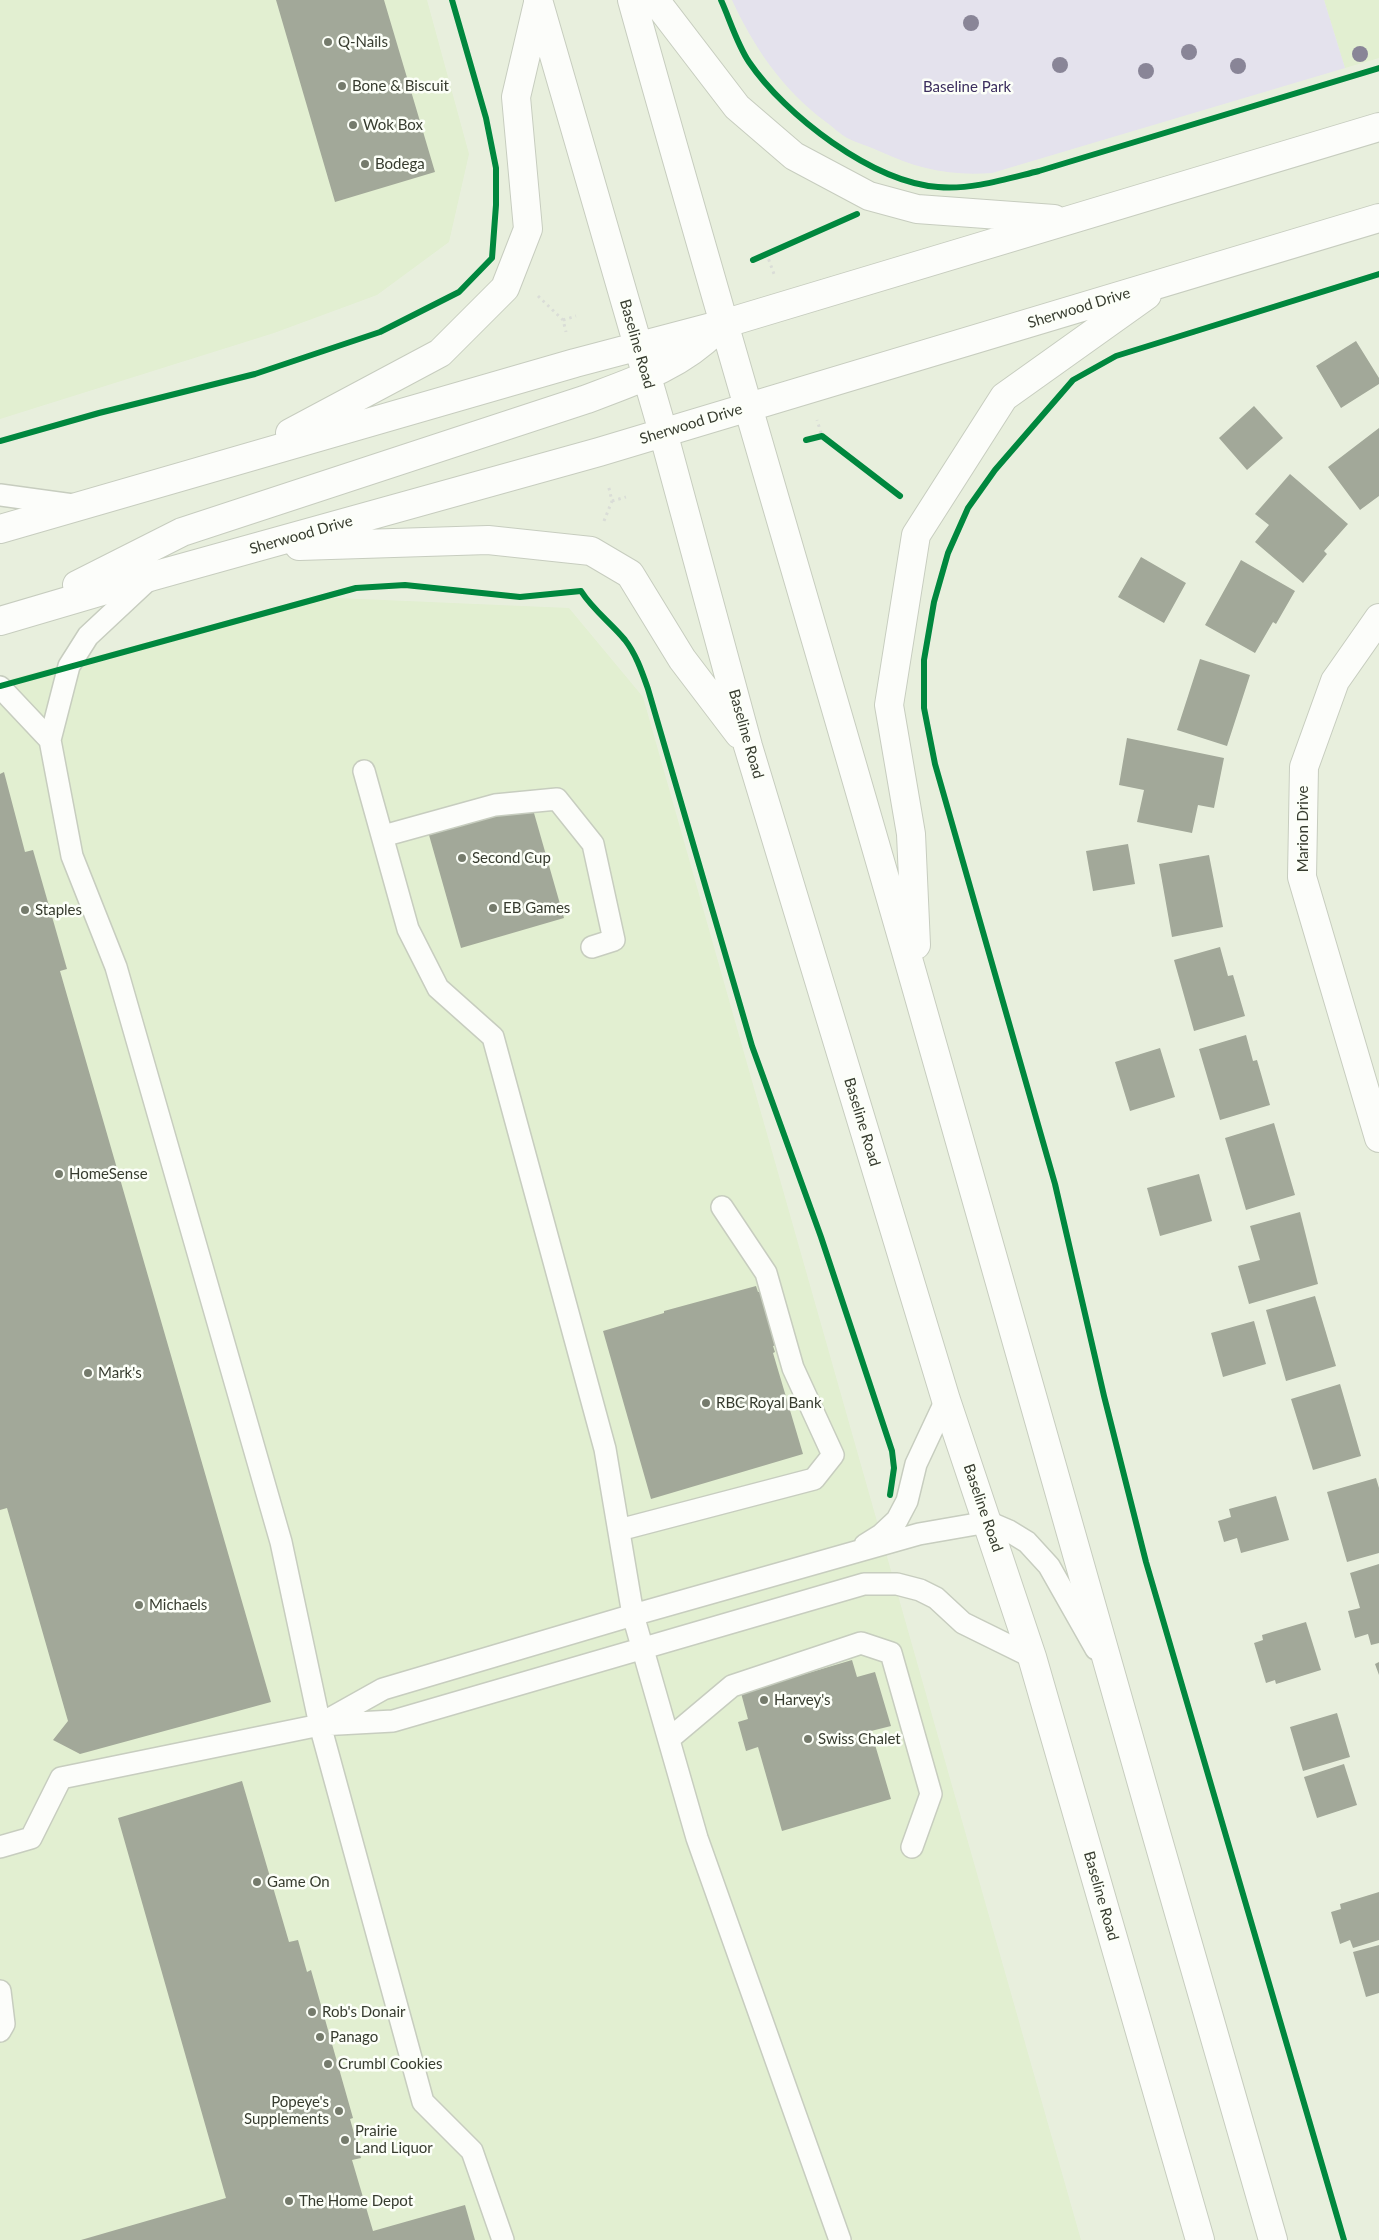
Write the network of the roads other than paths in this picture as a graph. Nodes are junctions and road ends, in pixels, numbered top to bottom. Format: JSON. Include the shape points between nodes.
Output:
{"nodes":[{"id":1,"x":632,"y":0,"type":"edge"},
{"id":2,"x":655,"y":0,"type":"edge"},
{"id":3,"x":538,"y":1,"type":"edge"},
{"id":4,"x":1379,"y":127,"type":"edge"},
{"id":5,"x":1379,"y":218,"type":"edge"},
{"id":6,"x":1070,"y":220,"type":"junction"},
{"id":7,"x":1167,"y":281,"type":"junction"},
{"id":8,"x":722,"y":324,"type":"junction"},
{"id":9,"x":638,"y":348,"type":"junction"},
{"id":10,"x":647,"y":376,"type":"junction"},
{"id":11,"x":748,"y":406,"type":"junction"},
{"id":12,"x":663,"y":432,"type":"junction"},
{"id":13,"x":240,"y":459,"type":"junction"},
{"id":14,"x":0,"y":495,"type":"edge"},
{"id":15,"x":84,"y":506,"type":"junction"},
{"id":16,"x":0,"y":529,"type":"edge"},
{"id":17,"x":255,"y":548,"type":"junction"},
{"id":18,"x":153,"y":576,"type":"junction"},
{"id":19,"x":1379,"y":618,"type":"edge"},
{"id":20,"x":5,"y":620,"type":"edge"},
{"id":21,"x":0,"y":687,"type":"edge"},
{"id":22,"x":50,"y":740,"type":"junction"},
{"id":23,"x":748,"y":746,"type":"junction"},
{"id":24,"x":364,"y":771,"type":"dead end"},
{"id":25,"x":383,"y":836,"type":"junction"},
{"id":26,"x":592,"y":946,"type":"dead end"},
{"id":27,"x":918,"y":991,"type":"junction"},
{"id":28,"x":1379,"y":1138,"type":"edge"},
{"id":29,"x":722,"y":1208,"type":"dead end"},
{"id":30,"x":946,"y":1400,"type":"junction"},
{"id":31,"x":988,"y":1522,"type":"junction"},
{"id":32,"x":619,"y":1530,"type":"junction"},
{"id":33,"x":848,"y":1555,"type":"junction"},
{"id":34,"x":633,"y":1615,"type":"junction"},
{"id":35,"x":642,"y":1648,"type":"junction"},
{"id":36,"x":1032,"y":1657,"type":"junction"},
{"id":37,"x":1111,"y":1677,"type":"junction"},
{"id":38,"x":320,"y":1725,"type":"junction"},
{"id":39,"x":669,"y":1740,"type":"junction"},
{"id":40,"x":0,"y":1847,"type":"edge"},
{"id":41,"x":912,"y":1847,"type":"dead end"},
{"id":42,"x":0,"y":1991,"type":"edge"},
{"id":43,"x":0,"y":2031,"type":"edge"},
{"id":44,"x":503,"y":2240,"type":"edge"},
{"id":45,"x":840,"y":2240,"type":"edge"},
{"id":46,"x":1200,"y":2240,"type":"edge"},
{"id":47,"x":1272,"y":2240,"type":"edge"}],
"edges":[{"from":1,"to":8,"type":"main road"},
{"from":2,"to":6,"type":"main road","via":[[737,107],[794,156],[869,196],[917,209]]},
{"from":3,"to":9,"type":"main road","name":"Baseline Road"},
{"from":3,"to":13,"type":"main road","via":[[516,97],[528,229],[505,288],[440,353]]},
{"from":4,"to":6,"type":"main road"},
{"from":5,"to":7,"type":"main road","name":"Sherwood Drive"},
{"from":6,"to":8,"type":"main road"},
{"from":7,"to":11,"type":"main road","name":"Sherwood Drive"},
{"from":7,"to":27,"type":"main road","via":[[1004,397],[916,535],[889,705],[911,834]]},
{"from":8,"to":9,"type":"main road"},
{"from":8,"to":10,"type":"main road","via":[[705,342]]},
{"from":8,"to":11,"type":"main road"},
{"from":9,"to":10,"type":"main road","name":"Baseline Road"},
{"from":9,"to":13,"type":"main road"},
{"from":10,"to":12,"type":"main road","name":"Baseline Road"},
{"from":10,"to":20,"type":"main road","via":[[584,400],[182,532]]},
{"from":11,"to":12,"type":"main road","name":"Sherwood Drive"},
{"from":11,"to":27,"type":"main road"},
{"from":12,"to":17,"type":"main road","name":"Sherwood Drive"},
{"from":12,"to":23,"type":"main road","name":"Baseline Road"},
{"from":13,"to":15,"type":"main road"},
{"from":14,"to":15,"type":"lane"},
{"from":15,"to":16,"type":"main road"},
{"from":17,"to":18,"type":"main road","name":"Sherwood Drive"},
{"from":17,"to":23,"type":"main road","via":[[488,540],[591,551],[630,574],[682,658]]},
{"from":18,"to":20,"type":"main road","name":"Sherwood Drive"},
{"from":18,"to":22,"type":"lane","via":[[88,636],[68,666]]},
{"from":19,"to":28,"type":"main road","name":"Marion Drive","via":[[1335,681],[1304,767],[1302,877]]},
{"from":21,"to":22,"type":"lane"},
{"from":22,"to":38,"type":"lane","via":[[72,856],[116,967],[281,1542]]},
{"from":23,"to":30,"type":"main road","name":"Baseline Road"},
{"from":24,"to":25,"type":"lane"},
{"from":25,"to":26,"type":"lane","via":[[495,805],[557,799],[593,844],[614,940]]},
{"from":25,"to":32,"type":"lane","via":[[408,929],[438,988],[493,1037],[605,1448]]},
{"from":27,"to":37,"type":"main road"},
{"from":29,"to":32,"type":"lane","via":[[766,1273],[793,1368],[833,1455],[814,1479]]},
{"from":30,"to":31,"type":"main road","name":"Baseline Road"},
{"from":30,"to":33,"type":"lane","via":[[916,1464],[907,1501],[897,1520],[881,1535]]},
{"from":31,"to":33,"type":"lane","via":[[919,1534]]},
{"from":31,"to":36,"type":"main road","name":"Baseline Road"},
{"from":31,"to":37,"type":"lane","via":[[1027,1542],[1049,1566]]},
{"from":32,"to":34,"type":"lane"},
{"from":33,"to":34,"type":"lane"},
{"from":34,"to":35,"type":"lane"},
{"from":34,"to":38,"type":"lane","via":[[384,1689]]},
{"from":35,"to":36,"type":"lane","via":[[864,1584],[897,1584],[936,1598],[963,1623]]},
{"from":35,"to":38,"type":"lane","via":[[393,1721]]},
{"from":35,"to":39,"type":"lane"},
{"from":36,"to":46,"type":"main road","name":"Baseline Road"},
{"from":37,"to":47,"type":"main road"},
{"from":38,"to":40,"type":"lane","via":[[61,1778],[30,1838]]},
{"from":38,"to":44,"type":"lane","via":[[423,2102],[472,2151]]},
{"from":39,"to":41,"type":"lane","via":[[732,1686],[862,1643],[891,1653],[931,1794]]},
{"from":39,"to":45,"type":"lane","via":[[697,1838]]},
{"from":42,"to":43,"type":"lane","via":[[4,2024]]}]}
